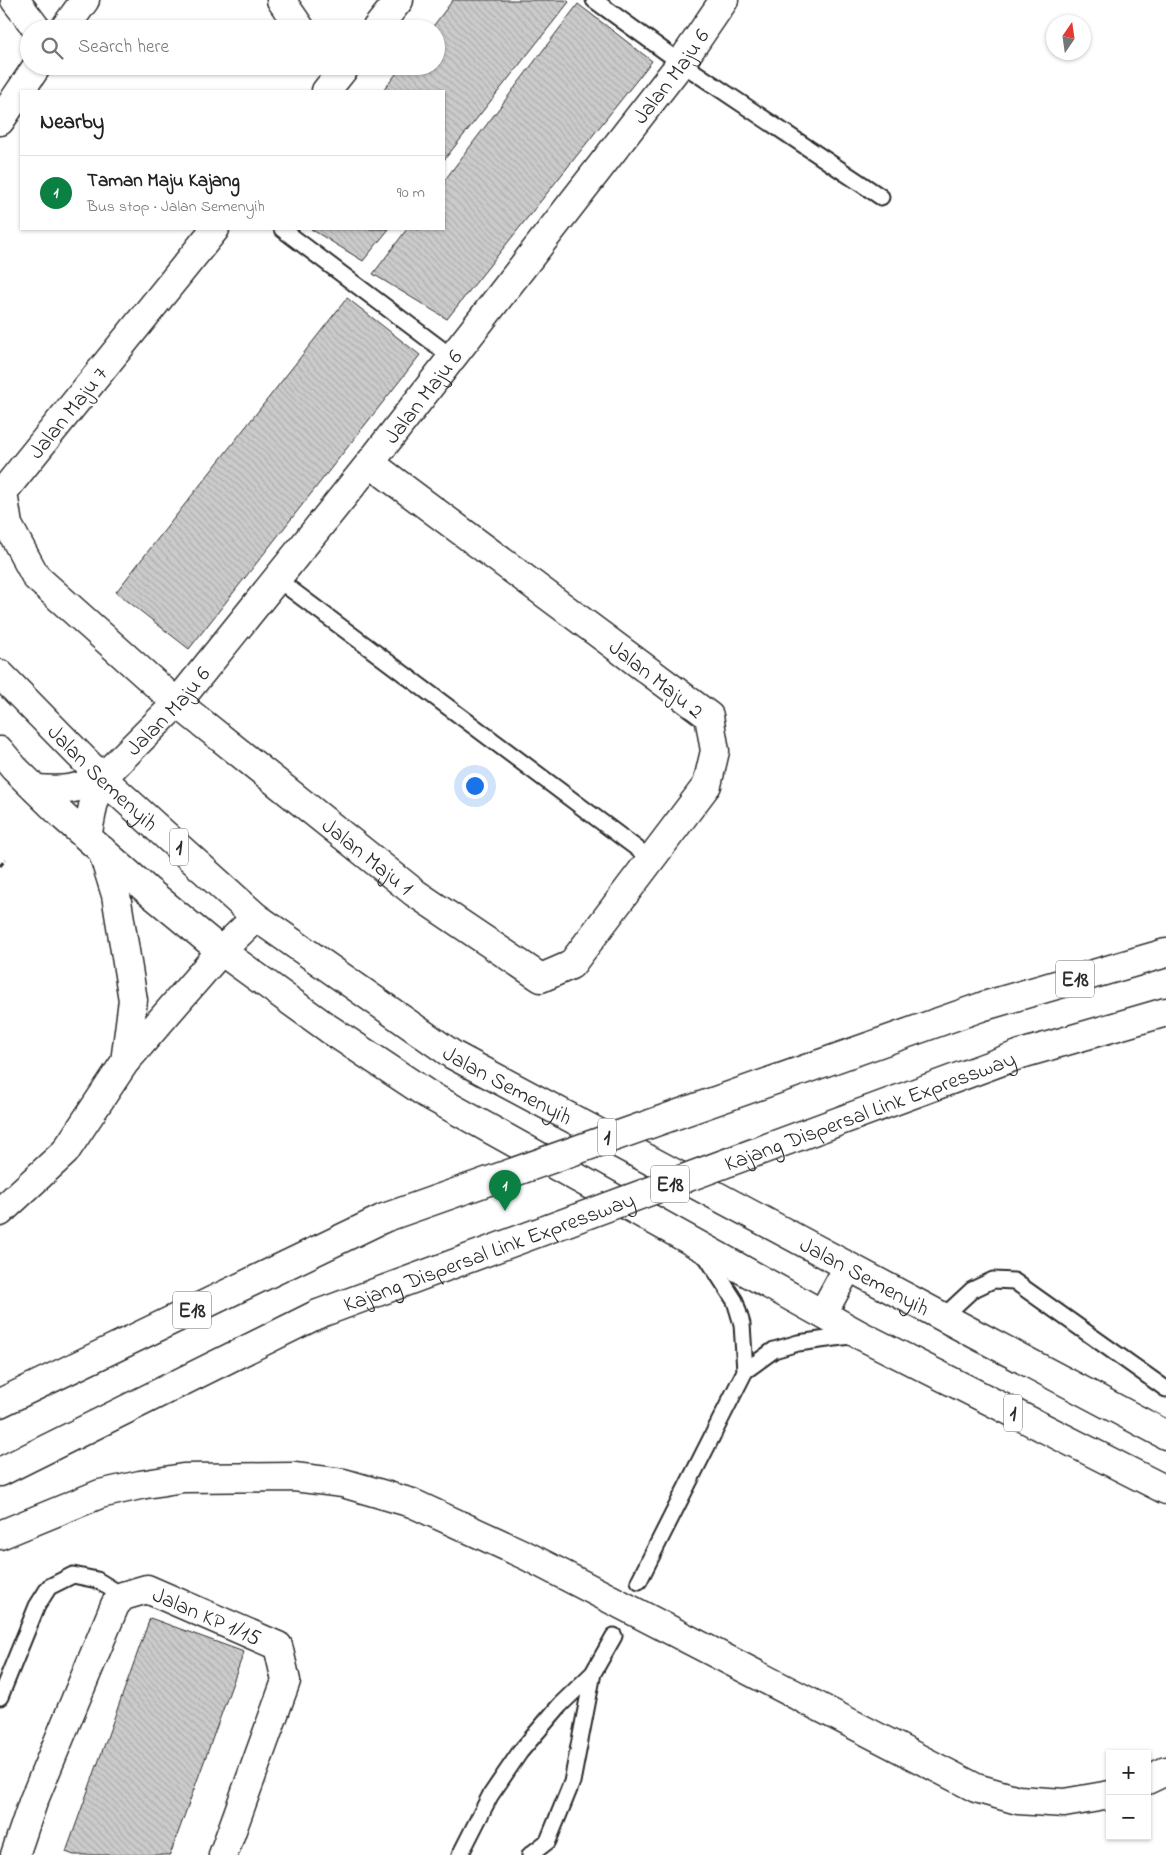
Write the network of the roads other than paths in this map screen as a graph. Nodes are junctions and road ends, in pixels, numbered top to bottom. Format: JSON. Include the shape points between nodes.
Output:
{"nodes":[{"id":1,"x":15,"y":0,"type":"edge"},
{"id":2,"x":85,"y":0,"type":"edge"},
{"id":3,"x":281,"y":0,"type":"edge"},
{"id":4,"x":399,"y":0,"type":"edge"},
{"id":5,"x":594,"y":0,"type":"edge"},
{"id":6,"x":724,"y":0,"type":"edge"},
{"id":7,"x":30,"y":20,"type":"edge"},
{"id":8,"x":71,"y":20,"type":"edge"},
{"id":9,"x":295,"y":20,"type":"edge"},
{"id":10,"x":383,"y":20,"type":"edge"},
{"id":11,"x":681,"y":63,"type":"junction"},
{"id":12,"x":31,"y":75,"type":"edge"},
{"id":13,"x":21,"y":90,"type":"edge"},
{"id":14,"x":20,"y":91,"type":"edge"},
{"id":15,"x":0,"y":121,"type":"edge"},
{"id":16,"x":882,"y":197,"type":"dead end"},
{"id":17,"x":214,"y":230,"type":"edge"},
{"id":18,"x":283,"y":230,"type":"edge"},
{"id":19,"x":452,"y":357,"type":"junction"},
{"id":20,"x":370,"y":462,"type":"junction"},
{"id":21,"x":1,"y":490,"type":"edge"},
{"id":22,"x":277,"y":579,"type":"junction"},
{"id":23,"x":0,"y":674,"type":"edge"},
{"id":24,"x":177,"y":703,"type":"junction"},
{"id":25,"x":0,"y":751,"type":"edge"},
{"id":26,"x":102,"y":778,"type":"junction"},
{"id":27,"x":36,"y":789,"type":"junction"},
{"id":28,"x":95,"y":844,"type":"junction"},
{"id":29,"x":651,"y":859,"type":"junction"},
{"id":30,"x":256,"y":917,"type":"junction"},
{"id":31,"x":221,"y":951,"type":"junction"},
{"id":32,"x":1166,"y":953,"type":"edge"},
{"id":33,"x":571,"y":965,"type":"joint"},
{"id":34,"x":1166,"y":1012,"type":"edge"},
{"id":35,"x":125,"y":1062,"type":"junction"},
{"id":36,"x":0,"y":1212,"type":"edge"},
{"id":37,"x":698,"y":1245,"type":"junction"},
{"id":38,"x":848,"y":1266,"type":"junction"},
{"id":39,"x":823,"y":1313,"type":"junction"},
{"id":40,"x":943,"y":1317,"type":"junction"},
{"id":41,"x":860,"y":1335,"type":"junction"},
{"id":42,"x":745,"y":1371,"type":"junction"},
{"id":43,"x":1166,"y":1389,"type":"edge"},
{"id":44,"x":0,"y":1403,"type":"edge"},
{"id":45,"x":1166,"y":1435,"type":"edge"},
{"id":46,"x":0,"y":1472,"type":"edge"},
{"id":47,"x":1166,"y":1490,"type":"edge"},
{"id":48,"x":0,"y":1535,"type":"edge"},
{"id":49,"x":639,"y":1581,"type":"dead end"},
{"id":50,"x":123,"y":1596,"type":"junction"},
{"id":51,"x":614,"y":1636,"type":"dead end"},
{"id":52,"x":593,"y":1673,"type":"junction"},
{"id":53,"x":0,"y":1697,"type":"edge"},
{"id":54,"x":1166,"y":1771,"type":"edge"},
{"id":55,"x":1151,"y":1778,"type":"edge"},
{"id":56,"x":1106,"y":1797,"type":"edge"},
{"id":57,"x":12,"y":1842,"type":"edge"},
{"id":58,"x":223,"y":1855,"type":"edge"},
{"id":59,"x":460,"y":1855,"type":"edge"},
{"id":60,"x":530,"y":1855,"type":"edge"}],
"edges":[{"from":1,"to":7,"type":"main road"},
{"from":2,"to":8,"type":"main road"},
{"from":3,"to":9,"type":"main road"},
{"from":4,"to":10,"type":"main road"},
{"from":5,"to":11,"type":"lane"},
{"from":6,"to":11,"type":"main road","name":"Jalan Maju 6"},
{"from":11,"to":16,"type":"lane"},
{"from":11,"to":19,"type":"main road","name":"Jalan Maju 6"},
{"from":12,"to":13,"type":"main road"},
{"from":14,"to":15,"type":"main road"},
{"from":17,"to":21,"type":"main road","name":"Jalan Maju 7"},
{"from":18,"to":19,"type":"lane"},
{"from":19,"to":20,"type":"main road","name":"Jalan Maju 6"},
{"from":20,"to":22,"type":"main road","name":"Jalan Maju 6"},
{"from":20,"to":29,"type":"main road","name":"Jalan Maju 2","via":[[709,716],[715,751],[706,785]]},
{"from":21,"to":24,"type":"main road","name":"Jalan Maju 7","via":[[8,525],[36,577]]},
{"from":22,"to":24,"type":"main road","name":"Jalan Maju 6"},
{"from":22,"to":29,"type":"lane"},
{"from":23,"to":26,"type":"main road","name":"Jalan Semenyih","number":"1"},
{"from":24,"to":26,"type":"main road","name":"Jalan Maju 6"},
{"from":24,"to":33,"type":"main road","name":"Jalan Maju 1","via":[[414,893],[540,978]]},
{"from":25,"to":27,"type":"main road","number":"1"},
{"from":26,"to":27,"type":"main road","via":[[74,790]]},
{"from":26,"to":28,"type":"main road","via":[[93,806]]},
{"from":26,"to":30,"type":"main road","name":"Jalan Semenyih","number":"1"},
{"from":27,"to":28,"type":"main road","number":"1"},
{"from":28,"to":31,"type":"main road","number":"1"},
{"from":28,"to":35,"type":"main road","via":[[116,895],[133,1000]]},
{"from":29,"to":33,"type":"main road","name":"Jalan Maju 2"},
{"from":30,"to":31,"type":"main road"},
{"from":30,"to":38,"type":"main road","name":"Jalan Semenyih","number":"1","via":[[454,1055]]},
{"from":31,"to":35,"type":"main road"},
{"from":31,"to":37,"type":"main road","number":"1","via":[[427,1094]]},
{"from":32,"to":44,"type":"main road","number":"E18","bridge":true,"via":[[984,1006],[384,1218]]},
{"from":34,"to":46,"type":"main road","name":"Kajang Dispersal Link Expressway","number":"E18","bridge":true,"via":[[1022,1054],[318,1314]]},
{"from":35,"to":36,"type":"main road","via":[[65,1152]]},
{"from":37,"to":39,"type":"main road","number":"1"},
{"from":37,"to":42,"type":"lane","via":[[735,1301],[742,1324]]},
{"from":38,"to":39,"type":"main road"},
{"from":38,"to":40,"type":"main road","name":"Jalan Semenyih","number":"1"},
{"from":39,"to":41,"type":"main road","number":"1"},
{"from":40,"to":43,"type":"lane","via":[[972,1290],[993,1280],[1014,1281]]},
{"from":40,"to":45,"type":"main road","name":"Jalan Semenyih","number":"1"},
{"from":41,"to":42,"type":"lane","via":[[798,1343],[774,1350]]},
{"from":41,"to":47,"type":"main road","number":"1"},
{"from":42,"to":49,"type":"lane"},
{"from":48,"to":56,"type":"main road","via":[[100,1494],[174,1479],[294,1477],[343,1483],[412,1503],[528,1556],[976,1788],[1018,1800],[1064,1803]]},
{"from":50,"to":53,"type":"lane","via":[[97,1580],[73,1575],[48,1587]]},
{"from":50,"to":57,"type":"main road","name":"Jalan KP 1/15","via":[[115,1605],[33,1802]]},
{"from":50,"to":58,"type":"main road","name":"Jalan KP 1/15","via":[[148,1589],[278,1646],[286,1681]]},
{"from":51,"to":52,"type":"lane"},
{"from":52,"to":59,"type":"lane","via":[[520,1752],[490,1796]]},
{"from":52,"to":60,"type":"lane","via":[[572,1782],[548,1841]]},
{"from":54,"to":55,"type":"main road"}]}
